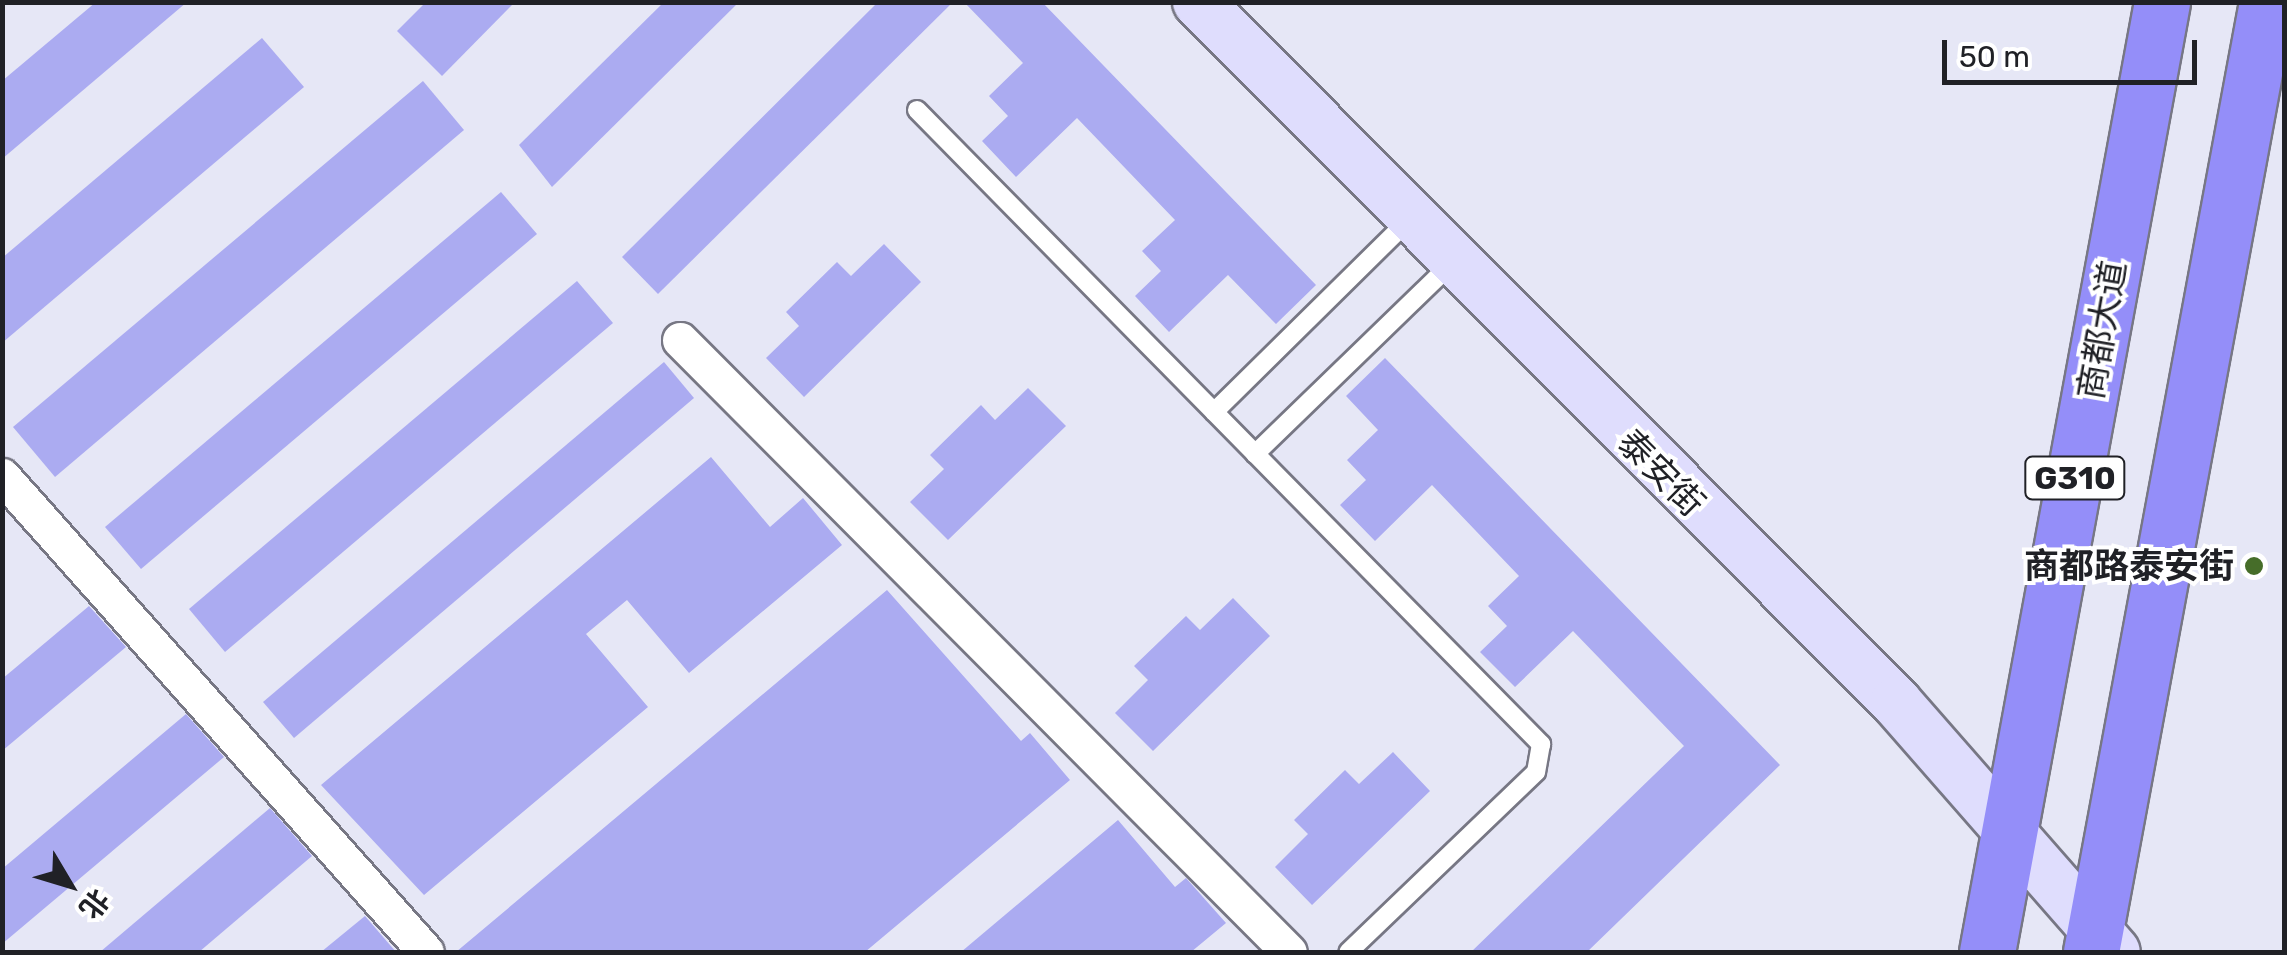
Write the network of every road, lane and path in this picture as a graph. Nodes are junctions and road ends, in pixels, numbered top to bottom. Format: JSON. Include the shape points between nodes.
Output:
{"nodes":[{"id":1,"x":1198,"y":2,"type":"edge"},
{"id":2,"x":2162,"y":2,"type":"edge"},
{"id":3,"x":2267,"y":2,"type":"edge"},
{"id":4,"x":916,"y":110,"type":"dead end"},
{"id":5,"x":1410,"y":219,"type":"junction"},
{"id":6,"x":1453,"y":262,"type":"junction"},
{"id":7,"x":680,"y":340,"type":"dead end"},
{"id":8,"x":1214,"y":412,"type":"junction"},
{"id":9,"x":1255,"y":454,"type":"junction"},
{"id":10,"x":2,"y":476,"type":"edge"},
{"id":11,"x":2009,"y":832,"type":"junction"},
{"id":12,"x":2100,"y":945,"type":"edge"},
{"id":13,"x":426,"y":952,"type":"edge"},
{"id":14,"x":1290,"y":952,"type":"edge"},
{"id":15,"x":1348,"y":952,"type":"edge"},
{"id":16,"x":1987,"y":952,"type":"edge"}],
"edges":[{"from":1,"to":5,"type":"street","name":"泰安街"},
{"from":2,"to":11,"type":"highway","name":"商都大道","number":"G310"},
{"from":3,"to":12,"type":"highway","number":"G310"},
{"from":4,"to":8,"type":"lane"},
{"from":5,"to":6,"type":"street","name":"泰安街"},
{"from":5,"to":8,"type":"lane"},
{"from":6,"to":9,"type":"lane"},
{"from":6,"to":11,"type":"street","name":"泰安街","via":[[1896,702]]},
{"from":7,"to":14,"type":"street"},
{"from":8,"to":9,"type":"lane"},
{"from":9,"to":15,"type":"lane","via":[[1540,744],[1536,772]]},
{"from":10,"to":13,"type":"street"},
{"from":11,"to":12,"type":"street","name":"泰安街"},
{"from":11,"to":16,"type":"highway","name":"商都大道","number":"G310"}]}
